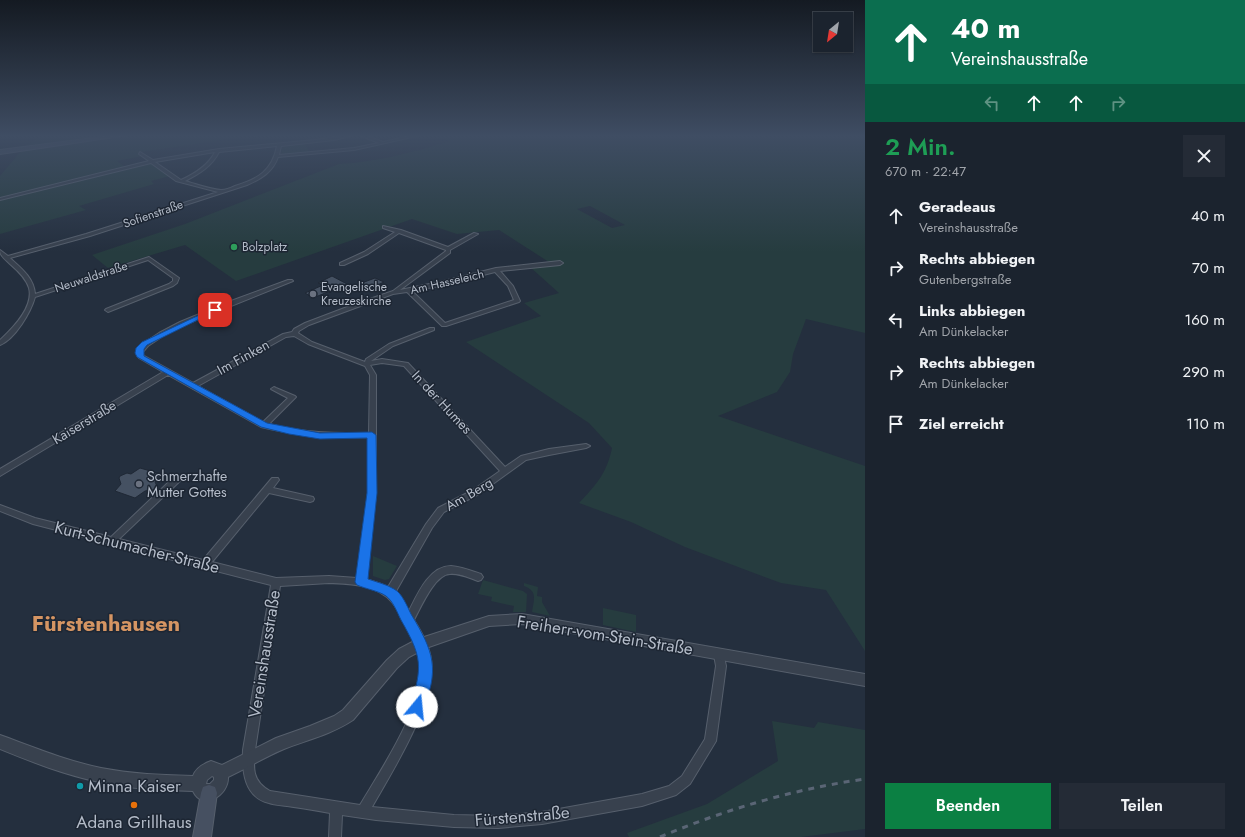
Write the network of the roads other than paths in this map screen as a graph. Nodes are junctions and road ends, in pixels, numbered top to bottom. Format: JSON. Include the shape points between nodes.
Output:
{"nodes":[{"id":1,"x":103,"y":174,"type":"edge"},
{"id":2,"x":171,"y":174,"type":"edge"},
{"id":3,"x":194,"y":174,"type":"edge"},
{"id":4,"x":265,"y":174,"type":"edge"},
{"id":5,"x":181,"y":181,"type":"junction"},
{"id":6,"x":222,"y":192,"type":"junction"},
{"id":7,"x":0,"y":199,"type":"edge"},
{"id":8,"x":386,"y":227,"type":"dead end"},
{"id":9,"x":399,"y":231,"type":"junction"},
{"id":10,"x":476,"y":234,"type":"dead end"},
{"id":11,"x":448,"y":250,"type":"junction"},
{"id":12,"x":0,"y":251,"type":"edge"},
{"id":13,"x":6,"y":258,"type":"junction"},
{"id":14,"x":560,"y":263,"type":"dead end"},
{"id":15,"x":342,"y":264,"type":"dead end"},
{"id":16,"x":496,"y":270,"type":"junction"},
{"id":17,"x":290,"y":281,"type":"dead end"},
{"id":18,"x":408,"y":291,"type":"junction"},
{"id":19,"x":392,"y":293,"type":"junction"},
{"id":20,"x":33,"y":296,"type":"junction"},
{"id":21,"x":108,"y":310,"type":"dead end"},
{"id":22,"x":432,"y":329,"type":"dead end"},
{"id":23,"x":295,"y":334,"type":"junction"},
{"id":24,"x":0,"y":343,"type":"edge"},
{"id":25,"x":367,"y":364,"type":"junction"},
{"id":26,"x":168,"y":372,"type":"junction"},
{"id":27,"x":194,"y":385,"type":"junction"},
{"id":28,"x":274,"y":389,"type":"dead end"},
{"id":29,"x":264,"y":425,"type":"junction"},
{"id":30,"x":372,"y":435,"type":"junction"},
{"id":31,"x":586,"y":446,"type":"dead end"},
{"id":32,"x":505,"y":472,"type":"junction"},
{"id":33,"x":0,"y":473,"type":"edge"},
{"id":34,"x":177,"y":479,"type":"dead end"},
{"id":35,"x":275,"y":480,"type":"dead end"},
{"id":36,"x":268,"y":490,"type":"junction"},
{"id":37,"x":310,"y":499,"type":"dead end"},
{"id":38,"x":0,"y":508,"type":"edge"},
{"id":39,"x":113,"y":540,"type":"junction"},
{"id":40,"x":206,"y":563,"type":"junction"},
{"id":41,"x":478,"y":577,"type":"dead end"},
{"id":42,"x":276,"y":582,"type":"junction"},
{"id":43,"x":361,"y":582,"type":"junction"},
{"id":44,"x":390,"y":592,"type":"junction"},
{"id":45,"x":409,"y":620,"type":"junction"},
{"id":46,"x":422,"y":644,"type":"junction"},
{"id":47,"x":719,"y":655,"type":"junction"},
{"id":48,"x":865,"y":680,"type":"edge"},
{"id":49,"x":0,"y":742,"type":"edge"},
{"id":50,"x":248,"y":759,"type":"junction"},
{"id":51,"x":203,"y":789,"type":"junction"},
{"id":52,"x":336,"y":809,"type":"junction"},
{"id":53,"x":363,"y":812,"type":"junction"},
{"id":54,"x":202,"y":837,"type":"edge"},
{"id":55,"x":335,"y":837,"type":"edge"}],
"edges":[{"from":1,"to":7,"type":"street"},
{"from":2,"to":5,"type":"street"},
{"from":3,"to":5,"type":"street"},
{"from":4,"to":6,"type":"street","name":"Sofienstraße"},
{"from":5,"to":6,"type":"street"},
{"from":6,"to":13,"type":"street","name":"Sofienstraße"},
{"from":8,"to":9,"type":"street"},
{"from":9,"to":11,"type":"street"},
{"from":9,"to":15,"type":"street","via":[[366,253]]},
{"from":10,"to":11,"type":"street"},
{"from":11,"to":19,"type":"street","via":[[406,285]]},
{"from":12,"to":13,"type":"street"},
{"from":13,"to":20,"type":"street","via":[[29,280]]},
{"from":14,"to":16,"type":"street","name":"Am Hasseleich"},
{"from":16,"to":18,"type":"street","name":"Am Hasseleich"},
{"from":16,"to":18,"type":"street","via":[[510,286],[517,301],[444,325]]},
{"from":17,"to":26,"type":"street","via":[[195,318],[155,337],[140,348],[141,357]]},
{"from":18,"to":19,"type":"street","name":"Am Hasseleich"},
{"from":19,"to":23,"type":"street","name":"Am Hasseleich","via":[[307,324],[296,330]]},
{"from":20,"to":21,"type":"street","name":"Neuwaldstraße","via":[[149,258],[176,278],[175,282]]},
{"from":20,"to":24,"type":"street","via":[[22,321]]},
{"from":22,"to":25,"type":"street","via":[[381,350],[368,360]]},
{"from":23,"to":25,"type":"street","via":[[310,343]]},
{"from":23,"to":27,"type":"street","name":"Im Finken","via":[[285,335]]},
{"from":25,"to":30,"type":"street","via":[[373,375]]},
{"from":25,"to":32,"type":"street","name":"In der Humes","via":[[406,364]]},
{"from":26,"to":27,"type":"street"},
{"from":26,"to":33,"type":"street","name":"Kaiserstraße"},
{"from":27,"to":29,"type":"street"},
{"from":28,"to":29,"type":"street","via":[[293,396]]},
{"from":29,"to":30,"type":"street","via":[[320,436]]},
{"from":30,"to":43,"type":"street","via":[[372,493]]},
{"from":31,"to":32,"type":"street","name":"Am Berg","via":[[524,458]]},
{"from":32,"to":44,"type":"street","name":"Am Berg","via":[[434,516]]},
{"from":34,"to":39,"type":"street"},
{"from":35,"to":36,"type":"street"},
{"from":36,"to":37,"type":"street"},
{"from":36,"to":40,"type":"street"},
{"from":38,"to":39,"type":"street","name":"Kurt-Schumacher-Straße","via":[[33,521]]},
{"from":39,"to":40,"type":"street","name":"Kurt-Schumacher-Straße"},
{"from":40,"to":42,"type":"street","name":"Kurt-Schumacher-Straße"},
{"from":41,"to":45,"type":"street","via":[[453,570],[439,573],[431,580]]},
{"from":42,"to":43,"type":"street","name":"Vereinshausstraße"},
{"from":42,"to":50,"type":"street","name":"Vereinshausstraße"},
{"from":43,"to":44,"type":"street","name":"Vereinshausstraße"},
{"from":44,"to":45,"type":"street"},
{"from":45,"to":46,"type":"street"},
{"from":46,"to":47,"type":"street","name":"Freiherr-vom-Stein-Straße","via":[[488,621],[522,619]]},
{"from":46,"to":50,"type":"street","name":"Freiherr-vom-Stein-Straße","via":[[404,653],[392,664],[355,708],[339,721],[281,743]]},
{"from":46,"to":53,"type":"street","via":[[426,661],[424,683],[413,719]]},
{"from":47,"to":48,"type":"street","name":"Freiherr-vom-Stein-Straße"},
{"from":47,"to":53,"type":"street","name":"Fürstenstraße","via":[[721,666],[710,742],[686,780],[672,791],[642,800],[542,818],[498,822],[454,821]]},
{"from":49,"to":51,"type":"street","via":[[65,766],[113,778]]},
{"from":50,"to":51,"type":"street","name":"Freiherr-vom-Stein-Straße","via":[[221,773],[219,787]]},
{"from":50,"to":52,"type":"street","name":"Fürstenstraße","via":[[249,775],[259,793],[268,797]]},
{"from":51,"to":54,"type":"main road"},
{"from":52,"to":53,"type":"street","name":"Fürstenstraße"},
{"from":52,"to":55,"type":"street"}]}
